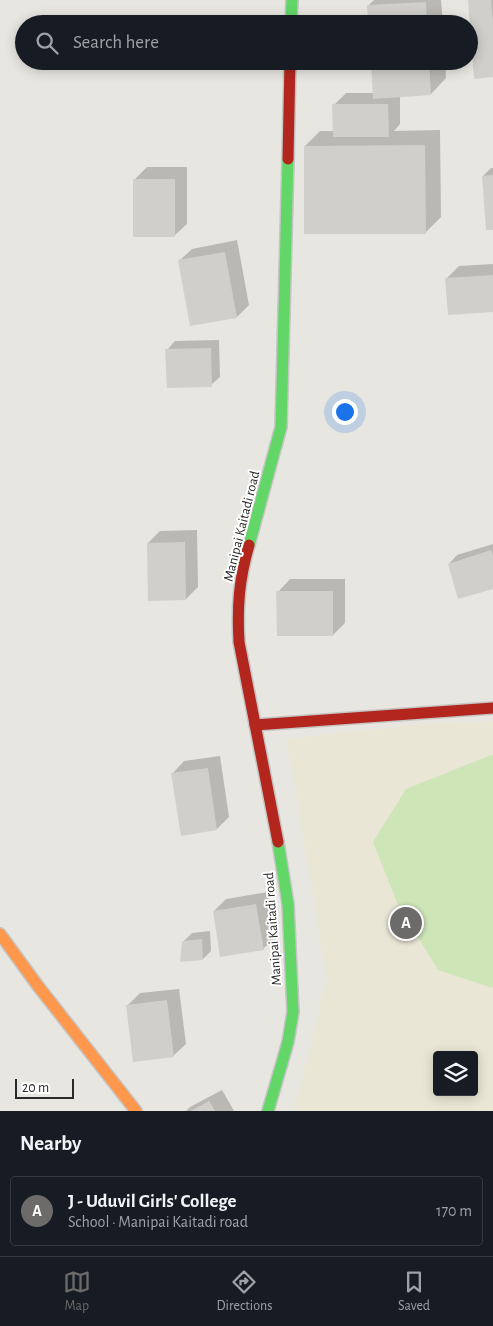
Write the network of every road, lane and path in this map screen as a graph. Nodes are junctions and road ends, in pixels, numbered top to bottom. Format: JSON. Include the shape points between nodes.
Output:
{"nodes":[{"id":1,"x":292,"y":0,"type":"edge"},
{"id":2,"x":291,"y":15,"type":"edge"},
{"id":3,"x":290,"y":70,"type":"edge"},
{"id":4,"x":493,"y":708,"type":"edge"},
{"id":5,"x":255,"y":725,"type":"junction"},
{"id":6,"x":0,"y":934,"type":"edge"},
{"id":7,"x":136,"y":1111,"type":"edge"},
{"id":8,"x":268,"y":1111,"type":"edge"}],
"edges":[{"from":1,"to":2,"type":"main road"},
{"from":3,"to":5,"type":"main road","name":"Manipai Kaitadi road","via":[[280,427],[242,568],[237,610],[238,642]]},
{"from":4,"to":5,"type":"main road"},
{"from":5,"to":8,"type":"main road","name":"Manipai Kaitadi road","via":[[288,904],[293,1012]]},
{"from":6,"to":7,"type":"main road"}]}
